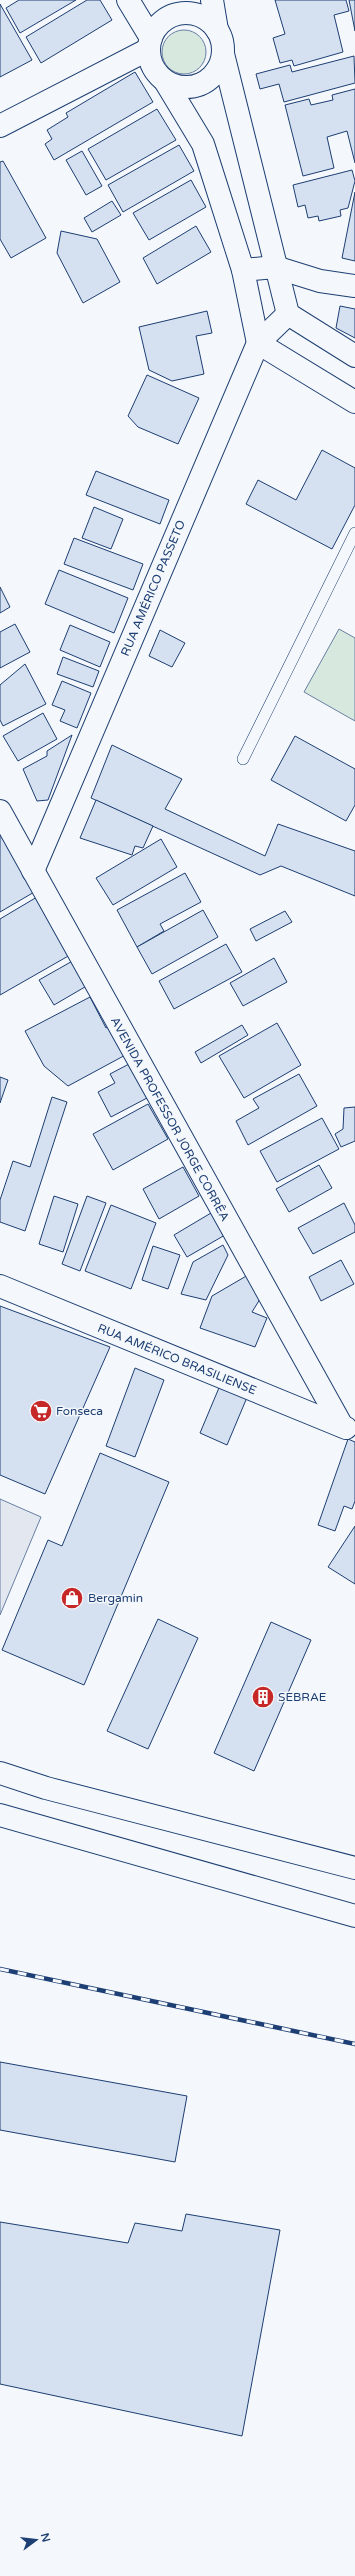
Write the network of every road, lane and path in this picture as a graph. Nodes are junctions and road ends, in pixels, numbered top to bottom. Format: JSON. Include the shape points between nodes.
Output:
{"nodes":[{"id":1,"x":128,"y":0,"type":"edge"},
{"id":2,"x":167,"y":0,"type":"edge"},
{"id":3,"x":212,"y":0,"type":"edge"},
{"id":4,"x":217,"y":30,"type":"junction"},
{"id":5,"x":153,"y":37,"type":"junction"},
{"id":6,"x":223,"y":54,"type":"junction"},
{"id":7,"x":165,"y":81,"type":"junction"},
{"id":8,"x":0,"y":126,"type":"edge"},
{"id":9,"x":275,"y":267,"type":"junction"},
{"id":10,"x":243,"y":270,"type":"junction"},
{"id":11,"x":355,"y":286,"type":"edge"},
{"id":12,"x":288,"y":314,"type":"junction"},
{"id":13,"x":258,"y":343,"type":"junction"},
{"id":14,"x":355,"y":356,"type":"edge"},
{"id":15,"x":355,"y":402,"type":"edge"},
{"id":16,"x":355,"y":532,"type":"edge"},
{"id":17,"x":244,"y":759,"type":"dead end"},
{"id":18,"x":0,"y":811,"type":"edge"},
{"id":19,"x":32,"y":872,"type":"junction"},
{"id":20,"x":0,"y":1286,"type":"edge"},
{"id":21,"x":348,"y":1428,"type":"edge"},
{"id":22,"x":0,"y":1773,"type":"edge"},
{"id":23,"x":0,"y":1815,"type":"edge"},
{"id":24,"x":355,"y":1868,"type":"edge"},
{"id":25,"x":355,"y":1916,"type":"edge"}],
"edges":[{"from":1,"to":5,"type":"street"},
{"from":2,"to":5,"type":"street"},
{"from":3,"to":4,"type":"street"},
{"from":4,"to":5,"type":"street","via":[[210,22],[189,13],[167,18]]},
{"from":4,"to":6,"type":"street"},
{"from":5,"to":7,"type":"street","via":[[153,67]]},
{"from":5,"to":8,"type":"street"},
{"from":6,"to":7,"type":"street","via":[[212,76],[201,84],[190,87],[177,86]]},
{"from":6,"to":9,"type":"street"},
{"from":7,"to":10,"type":"street","via":[[204,144]]},
{"from":9,"to":10,"type":"street"},
{"from":9,"to":11,"type":"street","via":[[320,282]]},
{"from":9,"to":12,"type":"street"},
{"from":10,"to":13,"type":"street"},
{"from":12,"to":13,"type":"street","name":"RUA AMÉRICO PASSETO"},
{"from":12,"to":14,"type":"street"},
{"from":13,"to":15,"type":"street"},
{"from":13,"to":19,"type":"street","name":"RUA AMÉRICO PASSETO"},
{"from":16,"to":17,"type":"lane"},
{"from":18,"to":19,"type":"street","name":"AVENIDA PROFESSOR JORGE CORRÊA"},
{"from":19,"to":21,"type":"street","name":"AVENIDA PROFESSOR JORGE CORRÊA"},
{"from":20,"to":21,"type":"street","name":"RUA AMÉRICO BRASILIENSE"},
{"from":22,"to":24,"type":"street","via":[[46,1788]]},
{"from":23,"to":25,"type":"street"}]}
